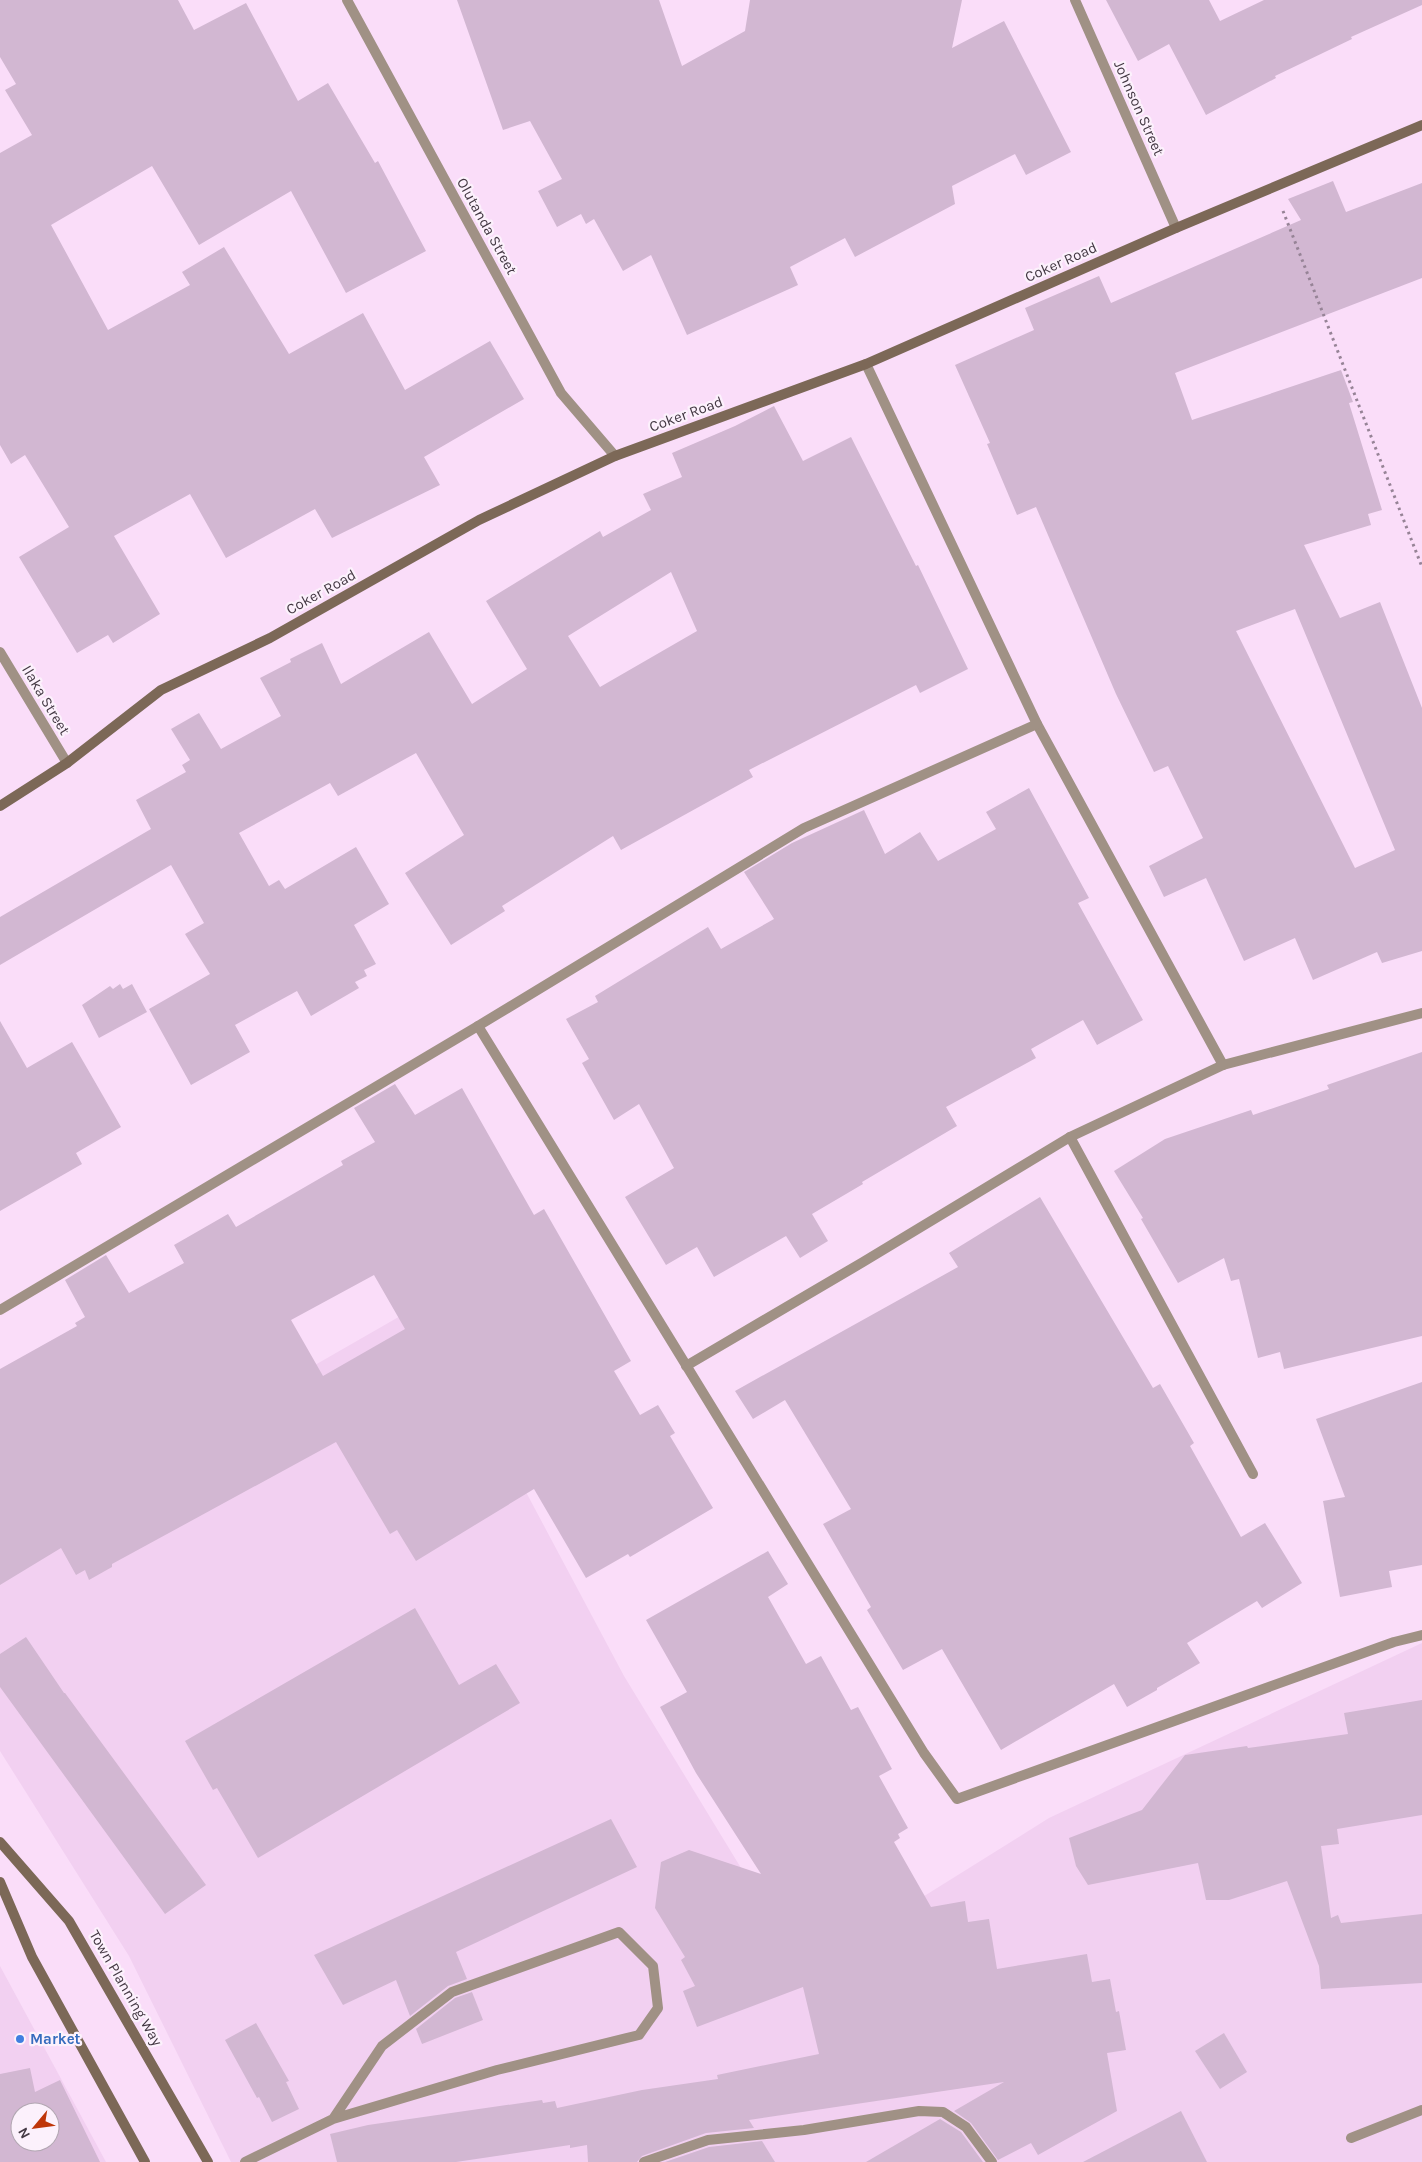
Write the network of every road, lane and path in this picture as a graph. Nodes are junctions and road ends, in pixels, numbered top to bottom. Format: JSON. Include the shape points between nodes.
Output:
{"nodes":[{"id":1,"x":347,"y":0,"type":"edge"},
{"id":2,"x":1075,"y":0,"type":"edge"},
{"id":3,"x":1422,"y":125,"type":"edge"},
{"id":4,"x":1274,"y":187,"type":"junction"},
{"id":5,"x":1176,"y":228,"type":"junction"},
{"id":6,"x":866,"y":364,"type":"junction"},
{"id":7,"x":615,"y":456,"type":"junction"},
{"id":8,"x":1422,"y":567,"type":"edge"},
{"id":9,"x":0,"y":652,"type":"edge"},
{"id":10,"x":1037,"y":724,"type":"junction"},
{"id":11,"x":66,"y":763,"type":"junction"},
{"id":12,"x":0,"y":806,"type":"edge"},
{"id":13,"x":1422,"y":1013,"type":"edge"},
{"id":14,"x":478,"y":1026,"type":"junction"},
{"id":15,"x":1223,"y":1065,"type":"junction"},
{"id":16,"x":1070,"y":1137,"type":"junction"},
{"id":17,"x":0,"y":1310,"type":"edge"},
{"id":18,"x":686,"y":1366,"type":"junction"},
{"id":19,"x":1253,"y":1474,"type":"dead end"},
{"id":20,"x":1422,"y":1635,"type":"edge"},
{"id":21,"x":0,"y":1842,"type":"edge"},
{"id":22,"x":0,"y":1882,"type":"edge"},
{"id":23,"x":1422,"y":2110,"type":"edge"},
{"id":24,"x":333,"y":2119,"type":"junction"},
{"id":25,"x":1350,"y":2138,"type":"dead end"},
{"id":26,"x":145,"y":2162,"type":"edge"},
{"id":27,"x":208,"y":2162,"type":"edge"},
{"id":28,"x":245,"y":2162,"type":"edge"},
{"id":29,"x":644,"y":2162,"type":"edge"},
{"id":30,"x":992,"y":2162,"type":"edge"}],
"edges":[{"from":1,"to":7,"type":"street","name":"Olutanda Street","via":[[561,393]]},
{"from":2,"to":5,"type":"street","name":"Johnson Street"},
{"from":3,"to":4,"type":"main road","name":"Coker Road"},
{"from":4,"to":5,"type":"main road","name":"Coker Road"},
{"from":4,"to":8,"type":"path"},
{"from":5,"to":6,"type":"main road","name":"Coker Road"},
{"from":6,"to":7,"type":"main road","name":"Coker Road"},
{"from":6,"to":10,"type":"street"},
{"from":7,"to":11,"type":"main road","name":"Coker Road","via":[[479,520],[270,638],[161,690]]},
{"from":9,"to":11,"type":"street","name":"Ilaka Street"},
{"from":10,"to":14,"type":"street","via":[[804,828]]},
{"from":10,"to":15,"type":"street"},
{"from":11,"to":12,"type":"main road","name":"Coker Road"},
{"from":13,"to":15,"type":"street"},
{"from":14,"to":17,"type":"street"},
{"from":14,"to":18,"type":"street"},
{"from":15,"to":16,"type":"street"},
{"from":16,"to":18,"type":"street"},
{"from":16,"to":19,"type":"street"},
{"from":18,"to":20,"type":"street","via":[[924,1753],[957,1799],[1394,1642]]},
{"from":21,"to":27,"type":"main road","name":"Town Planning Way","via":[[70,1921]]},
{"from":22,"to":26,"type":"main road","via":[[32,1957]]},
{"from":23,"to":25,"type":"street"},
{"from":24,"to":24,"type":"street","via":[[382,2046],[452,1992],[619,1932],[653,1966],[658,2008],[639,2035],[497,2070]]},
{"from":24,"to":28,"type":"street"},
{"from":29,"to":30,"type":"street","via":[[708,2140],[804,2130],[919,2111],[944,2112],[966,2127]]}]}
